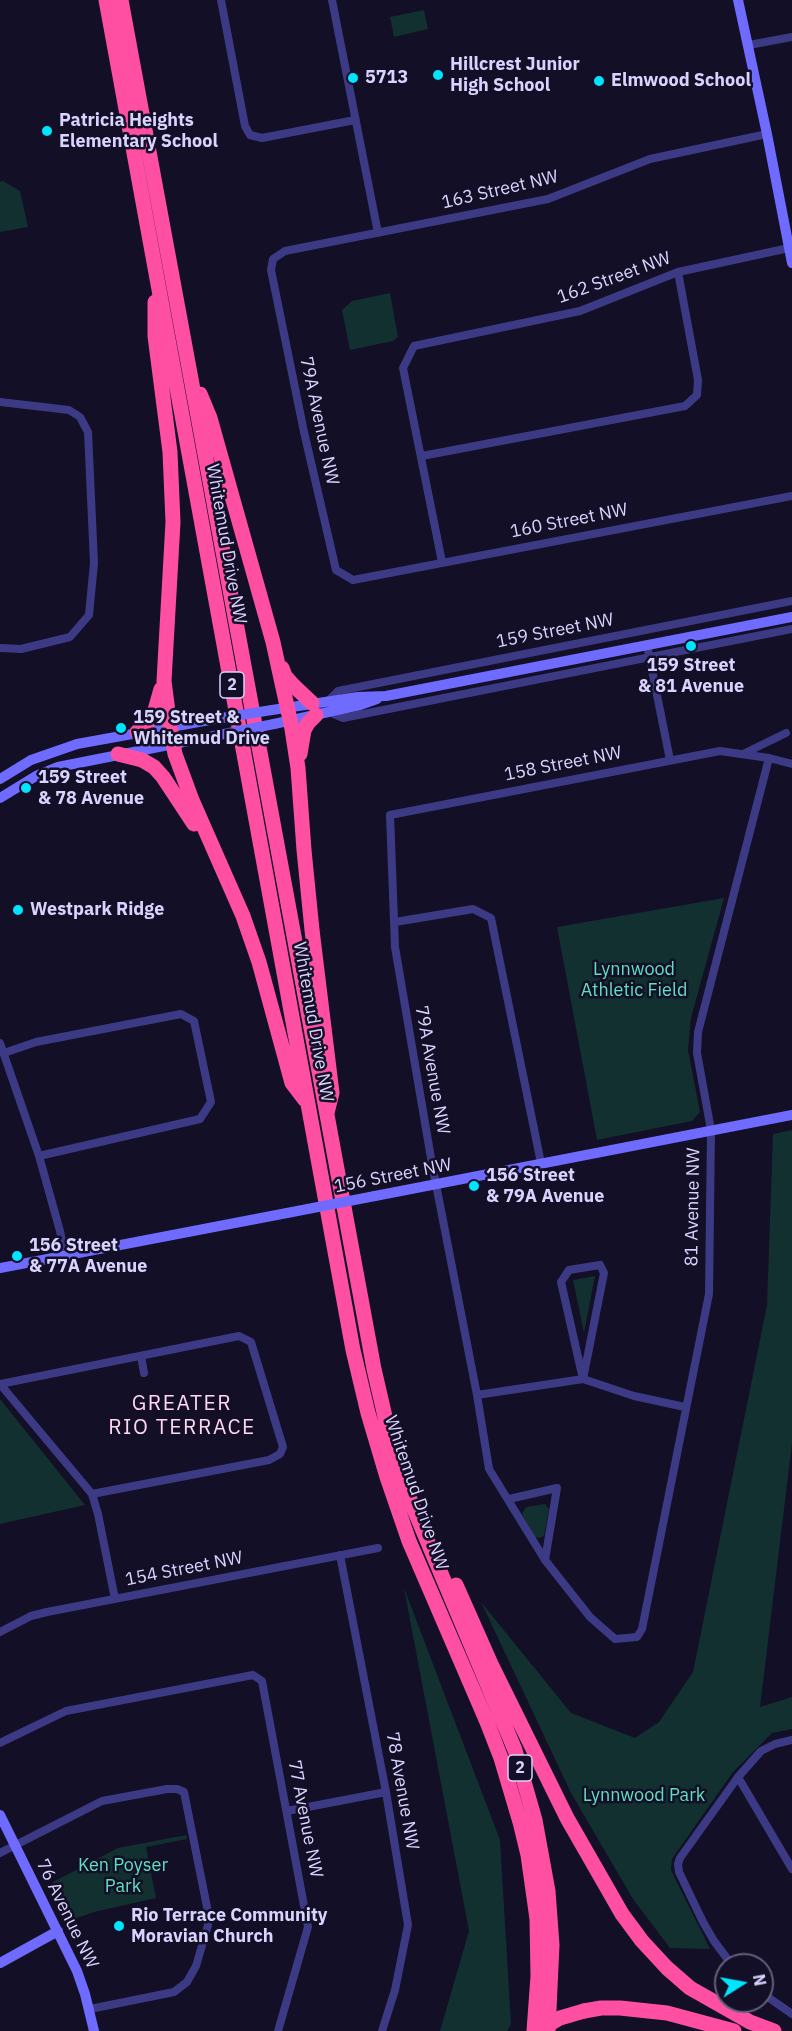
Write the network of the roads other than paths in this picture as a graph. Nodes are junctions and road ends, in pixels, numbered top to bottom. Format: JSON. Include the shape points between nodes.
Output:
{"nodes":[{"id":1,"x":106,"y":0,"type":"edge"},
{"id":2,"x":121,"y":0,"type":"edge"},
{"id":3,"x":220,"y":0,"type":"edge"},
{"id":4,"x":332,"y":0,"type":"edge"},
{"id":5,"x":738,"y":0,"type":"edge"},
{"id":6,"x":792,"y":37,"type":"edge"},
{"id":7,"x":749,"y":45,"type":"junction"},
{"id":8,"x":356,"y":120,"type":"junction"},
{"id":9,"x":767,"y":134,"type":"junction"},
{"id":10,"x":378,"y":233,"type":"junction"},
{"id":11,"x":789,"y":248,"type":"junction"},
{"id":12,"x":273,"y":259,"type":"joint"},
{"id":13,"x":792,"y":263,"type":"edge"},
{"id":14,"x":155,"y":266,"type":"junction"},
{"id":15,"x":678,"y":272,"type":"junction"},
{"id":16,"x":187,"y":360,"type":"junction"},
{"id":17,"x":0,"y":402,"type":"edge"},
{"id":18,"x":422,"y":456,"type":"junction"},
{"id":19,"x":792,"y":496,"type":"edge"},
{"id":20,"x":442,"y":562,"type":"junction"},
{"id":21,"x":353,"y":580,"type":"joint"},
{"id":22,"x":792,"y":602,"type":"edge"},
{"id":23,"x":792,"y":617,"type":"edge"},
{"id":24,"x":792,"y":629,"type":"edge"},
{"id":25,"x":273,"y":642,"type":"junction"},
{"id":26,"x":647,"y":645,"type":"junction"},
{"id":27,"x":0,"y":648,"type":"edge"},
{"id":28,"x":650,"y":658,"type":"junction"},
{"id":29,"x":164,"y":681,"type":"junction"},
{"id":30,"x":321,"y":708,"type":"junction"},
{"id":31,"x":283,"y":713,"type":"junction"},
{"id":32,"x":170,"y":727,"type":"junction"},
{"id":33,"x":137,"y":732,"type":"junction"},
{"id":34,"x":786,"y":733,"type":"dead end"},
{"id":35,"x":173,"y":742,"type":"junction"},
{"id":36,"x":118,"y":754,"type":"junction"},
{"id":37,"x":743,"y":754,"type":"junction"},
{"id":38,"x":770,"y":758,"type":"junction"},
{"id":39,"x":670,"y":760,"type":"junction"},
{"id":40,"x":792,"y":764,"type":"edge"},
{"id":41,"x":298,"y":768,"type":"junction"},
{"id":42,"x":0,"y":779,"type":"edge"},
{"id":43,"x":0,"y":798,"type":"edge"},
{"id":44,"x":390,"y":815,"type":"joint"},
{"id":45,"x":232,"y":891,"type":"junction"},
{"id":46,"x":395,"y":922,"type":"junction"},
{"id":47,"x":0,"y":1043,"type":"edge"},
{"id":48,"x":4,"y":1053,"type":"junction"},
{"id":49,"x":308,"y":1104,"type":"junction"},
{"id":50,"x":792,"y":1115,"type":"edge"},
{"id":51,"x":326,"y":1119,"type":"junction"},
{"id":52,"x":711,"y":1130,"type":"junction"},
{"id":53,"x":39,"y":1156,"type":"junction"},
{"id":54,"x":541,"y":1163,"type":"junction"},
{"id":55,"x":435,"y":1185,"type":"junction"},
{"id":56,"x":65,"y":1256,"type":"junction"},
{"id":57,"x":0,"y":1268,"type":"edge"},
{"id":58,"x":141,"y":1356,"type":"junction"},
{"id":59,"x":144,"y":1373,"type":"dead end"},
{"id":60,"x":583,"y":1379,"type":"junction"},
{"id":61,"x":0,"y":1384,"type":"edge"},
{"id":62,"x":477,"y":1395,"type":"junction"},
{"id":63,"x":686,"y":1407,"type":"junction"},
{"id":64,"x":92,"y":1494,"type":"junction"},
{"id":65,"x":509,"y":1499,"type":"junction"},
{"id":66,"x":418,"y":1522,"type":"junction"},
{"id":67,"x":378,"y":1548,"type":"dead end"},
{"id":68,"x":340,"y":1555,"type":"junction"},
{"id":69,"x":545,"y":1560,"type":"junction"},
{"id":70,"x":115,"y":1599,"type":"junction"},
{"id":71,"x":0,"y":1632,"type":"edge"},
{"id":72,"x":615,"y":1639,"type":"joint"},
{"id":73,"x":792,"y":1740,"type":"edge"},
{"id":74,"x":0,"y":1743,"type":"edge"},
{"id":75,"x":738,"y":1777,"type":"junction"},
{"id":76,"x":386,"y":1792,"type":"junction"},
{"id":77,"x":287,"y":1812,"type":"junction"},
{"id":78,"x":0,"y":1815,"type":"edge"},
{"id":79,"x":15,"y":1845,"type":"junction"},
{"id":80,"x":0,"y":1853,"type":"edge"},
{"id":81,"x":792,"y":1869,"type":"edge"},
{"id":82,"x":58,"y":1931,"type":"junction"},
{"id":83,"x":723,"y":1953,"type":"edge"},
{"id":84,"x":0,"y":1963,"type":"edge"},
{"id":85,"x":774,"y":2001,"type":"edge"},
{"id":86,"x":90,"y":2009,"type":"junction"},
{"id":87,"x":792,"y":2014,"type":"edge"},
{"id":88,"x":94,"y":2031,"type":"edge"},
{"id":89,"x":278,"y":2031,"type":"edge"},
{"id":90,"x":381,"y":2031,"type":"edge"},
{"id":91,"x":535,"y":2031,"type":"edge"},
{"id":92,"x":548,"y":2031,"type":"edge"},
{"id":93,"x":734,"y":2031,"type":"edge"},
{"id":94,"x":774,"y":2031,"type":"edge"}],
"edges":[{"from":1,"to":14,"type":"highway","name":"Whitemud Drive NW","number":"2"},
{"from":2,"to":16,"type":"highway","name":"Whitemud Drive NW","number":"2"},
{"from":3,"to":8,"type":"street","via":[[250,135],[262,138]]},
{"from":4,"to":8,"type":"street"},
{"from":5,"to":7,"type":"street"},
{"from":6,"to":7,"type":"street"},
{"from":7,"to":9,"type":"street"},
{"from":8,"to":10,"type":"street"},
{"from":9,"to":10,"type":"street","name":"163 Street NW","via":[[650,159],[548,199]]},
{"from":9,"to":11,"type":"street"},
{"from":10,"to":12,"type":"street","name":"163 Street NW","via":[[285,251]]},
{"from":11,"to":13,"type":"street"},
{"from":11,"to":15,"type":"street","name":"162 Street NW"},
{"from":12,"to":21,"type":"street","name":"79A Avenue NW","via":[[271,274],[336,570]]},
{"from":14,"to":29,"type":"highway","via":[[154,324],[170,452],[173,522]]},
{"from":14,"to":49,"type":"highway","name":"Whitemud Drive NW","number":"2"},
{"from":15,"to":18,"type":"street","name":"162 Street NW","via":[[580,311],[414,346],[404,368]]},
{"from":15,"to":18,"type":"street","via":[[698,380],[697,395],[685,406]]},
{"from":16,"to":25,"type":"highway","via":[[210,418]]},
{"from":16,"to":51,"type":"highway","name":"Whitemud Drive NW","number":"2"},
{"from":17,"to":27,"type":"street","via":[[69,410],[80,417],[88,432],[94,563],[89,615],[70,637],[21,650]]},
{"from":18,"to":20,"type":"street"},
{"from":19,"to":20,"type":"street","name":"160 Street NW"},
{"from":20,"to":21,"type":"street","name":"160 Street NW"},
{"from":22,"to":30,"type":"street","name":"159 Street NW","via":[[338,691]]},
{"from":23,"to":26,"type":"street","name":"159 Street NW"},
{"from":24,"to":28,"type":"street","name":"159 Street NW"},
{"from":25,"to":30,"type":"highway","via":[[285,676],[304,698]]},
{"from":25,"to":31,"type":"highway"},
{"from":26,"to":28,"type":"street"},
{"from":26,"to":30,"type":"street","name":"159 Street NW","via":[[386,696],[360,705]]},
{"from":28,"to":30,"type":"street","name":"159 Street NW","via":[[343,718]]},
{"from":28,"to":39,"type":"street"},
{"from":29,"to":32,"type":"highway"},
{"from":29,"to":33,"type":"highway","via":[[153,717]]},
{"from":30,"to":31,"type":"street","name":"159 Street NW"},
{"from":30,"to":41,"type":"highway","via":[[304,730]]},
{"from":31,"to":32,"type":"street","name":"159 Street NW","bridge":true},
{"from":31,"to":35,"type":"street","name":"159 Street NW","bridge":true,"via":[[274,724]]},
{"from":31,"to":41,"type":"highway"},
{"from":32,"to":33,"type":"street","name":"159 Street NW"},
{"from":32,"to":35,"type":"highway"},
{"from":33,"to":42,"type":"street","name":"159 Street NW","via":[[53,751]]},
{"from":34,"to":37,"type":"street","name":"158 Street NW"},
{"from":35,"to":36,"type":"street","name":"159 Street NW"},
{"from":35,"to":45,"type":"highway","via":[[192,800]]},
{"from":36,"to":43,"type":"street","name":"159 Street NW","via":[[58,767]]},
{"from":36,"to":45,"type":"highway","via":[[142,760],[163,777]]},
{"from":37,"to":38,"type":"street","name":"158 Street NW"},
{"from":37,"to":39,"type":"street","name":"158 Street NW","via":[[720,752]]},
{"from":38,"to":40,"type":"street","name":"158 Street NW"},
{"from":38,"to":52,"type":"street","name":"81 Avenue NW","via":[[698,1032]]},
{"from":39,"to":44,"type":"street","name":"158 Street NW"},
{"from":41,"to":51,"type":"highway","via":[[332,1093]]},
{"from":44,"to":46,"type":"street","name":"79A Avenue NW"},
{"from":45,"to":49,"type":"highway","via":[[259,962],[292,1083]]},
{"from":46,"to":54,"type":"street","via":[[473,909],[491,918]]},
{"from":46,"to":55,"type":"street","name":"79A Avenue NW","via":[[394,947]]},
{"from":47,"to":48,"type":"street"},
{"from":48,"to":53,"type":"street"},
{"from":48,"to":53,"type":"street","via":[[36,1042],[181,1014],[194,1022],[211,1102],[200,1119]]},
{"from":49,"to":91,"type":"highway","name":"Whitemud Drive NW","number":"2","via":[[354,1350],[387,1478],[425,1582],[498,1749],[520,1822],[537,1919]]},
{"from":50,"to":52,"type":"street","name":"156 Street NW"},
{"from":51,"to":66,"type":"highway","name":"Whitemud Drive NW","number":"2","via":[[374,1369],[392,1447]]},
{"from":52,"to":54,"type":"street","name":"156 Street NW"},
{"from":52,"to":63,"type":"street","name":"81 Avenue NW","via":[[709,1294]]},
{"from":53,"to":56,"type":"street"},
{"from":54,"to":55,"type":"street","name":"156 Street NW"},
{"from":55,"to":56,"type":"street","name":"156 Street NW","bridge":true},
{"from":55,"to":62,"type":"street","name":"79A Avenue NW"},
{"from":56,"to":57,"type":"street","name":"156 Street NW"},
{"from":58,"to":59,"type":"street"},
{"from":58,"to":61,"type":"street"},
{"from":58,"to":64,"type":"street","via":[[239,1336],[251,1342],[283,1447],[280,1454],[269,1460]]},
{"from":60,"to":60,"type":"street","via":[[604,1273],[600,1266],[569,1270],[561,1282]]},
{"from":60,"to":62,"type":"street"},
{"from":60,"to":63,"type":"street","via":[[634,1396]]},
{"from":61,"to":64,"type":"street"},
{"from":62,"to":65,"type":"street","name":"79A Avenue NW","via":[[489,1469]]},
{"from":63,"to":72,"type":"street","name":"81 Avenue NW","via":[[642,1629],[637,1637]]},
{"from":64,"to":70,"type":"street"},
{"from":65,"to":69,"type":"street","name":"79A Avenue NW"},
{"from":65,"to":69,"type":"street","via":[[557,1488]]},
{"from":66,"to":92,"type":"highway","name":"Whitemud Drive NW","number":"2","via":[[515,1750],[535,1820],[548,1891],[552,1945]]},
{"from":66,"to":94,"type":"highway","via":[[437,1541],[520,1724],[567,1818],[622,1914],[642,1941],[690,1988]]},
{"from":67,"to":68,"type":"street","name":"154 Street NW"},
{"from":68,"to":70,"type":"street","name":"154 Street NW"},
{"from":68,"to":76,"type":"street","name":"78 Avenue NW"},
{"from":69,"to":72,"type":"street","name":"79A Avenue NW","via":[[590,1617]]},
{"from":70,"to":71,"type":"street","name":"154 Street NW","via":[[39,1614]]},
{"from":73,"to":75,"type":"street","via":[[761,1751]]},
{"from":74,"to":77,"type":"street","name":"77 Avenue NW","via":[[66,1711],[253,1675],[262,1681]]},
{"from":75,"to":81,"type":"street"},
{"from":75,"to":83,"type":"street","via":[[678,1864],[703,1922]]},
{"from":76,"to":77,"type":"street"},
{"from":76,"to":90,"type":"street","name":"78 Avenue NW","via":[[408,1925]]},
{"from":77,"to":89,"type":"street","name":"77 Avenue NW","via":[[308,1927]]},
{"from":78,"to":79,"type":"street","name":"76 Avenue NW"},
{"from":79,"to":80,"type":"street"},
{"from":79,"to":82,"type":"street","name":"76 Avenue NW"},
{"from":79,"to":86,"type":"street","via":[[102,1801],[167,1789],[184,1792],[209,1918],[196,1966],[187,1982],[167,1994]]},
{"from":82,"to":84,"type":"street"},
{"from":82,"to":86,"type":"street","name":"76 Avenue NW"},
{"from":85,"to":87,"type":"street"},
{"from":86,"to":88,"type":"street","name":"76 Avenue NW"},
{"from":91,"to":93,"type":"highway","bridge":true,"via":[[560,2018],[601,2008],[667,2013]]}]}
